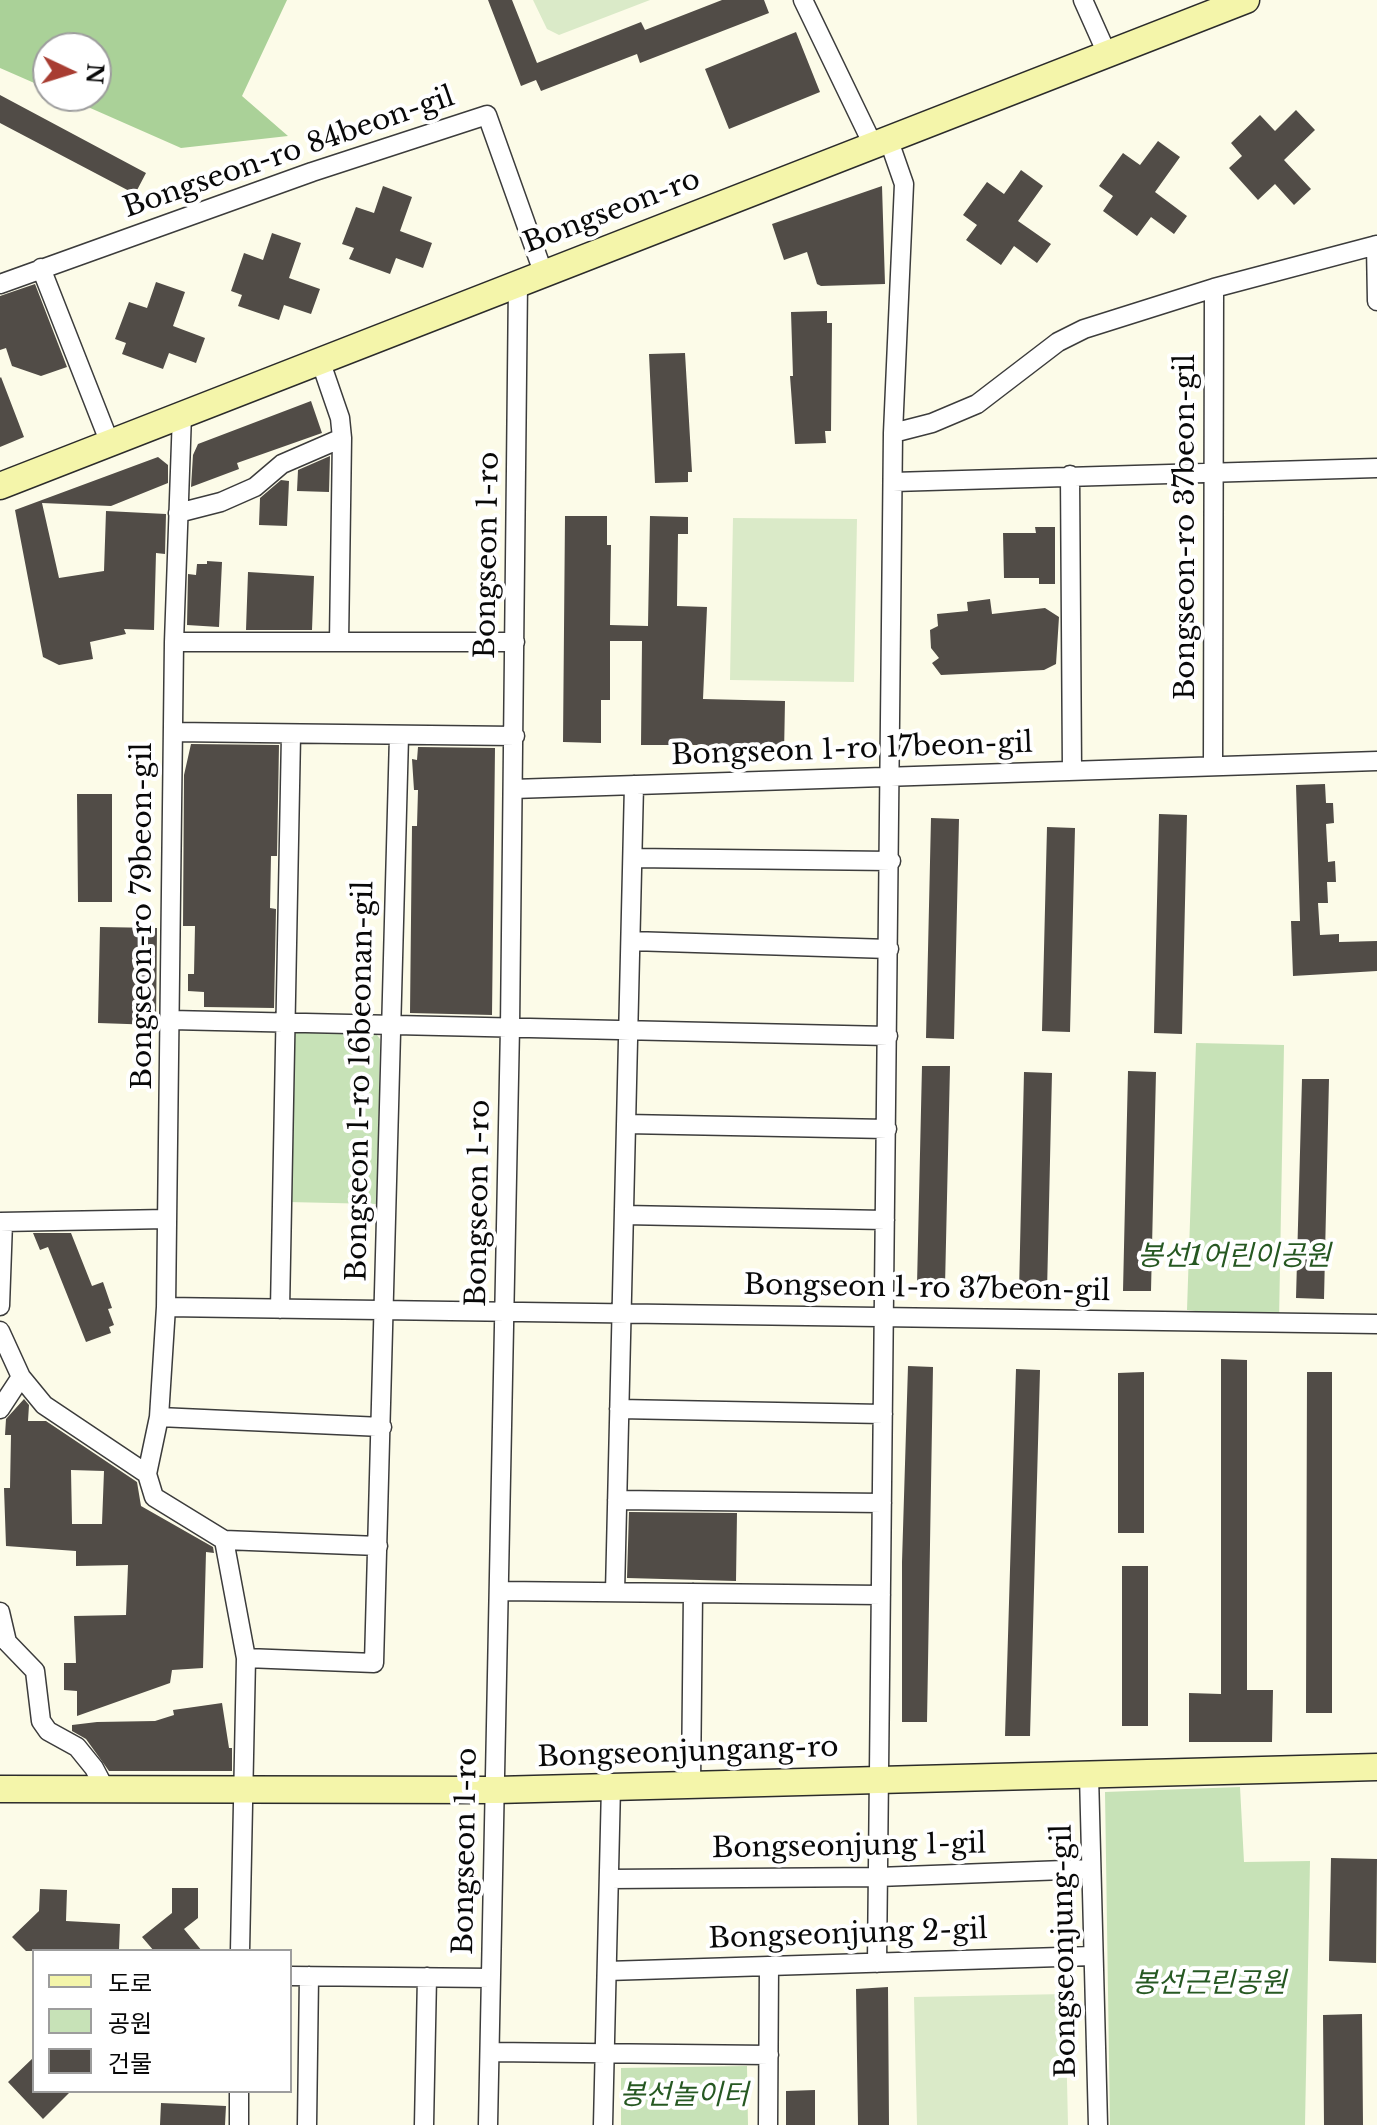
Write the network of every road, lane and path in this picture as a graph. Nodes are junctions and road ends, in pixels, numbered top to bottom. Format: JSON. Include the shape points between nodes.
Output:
{"nodes":[{"id":1,"x":803,"y":0,"type":"edge"},
{"id":2,"x":1083,"y":0,"type":"edge"},
{"id":3,"x":1246,"y":0,"type":"edge"},
{"id":4,"x":1108,"y":56,"type":"junction"},
{"id":5,"x":882,"y":144,"type":"junction"},
{"id":6,"x":1377,"y":245,"type":"edge"},
{"id":7,"x":41,"y":268,"type":"junction"},
{"id":8,"x":543,"y":272,"type":"junction"},
{"id":9,"x":518,"y":282,"type":"junction"},
{"id":10,"x":0,"y":284,"type":"edge"},
{"id":11,"x":1214,"y":288,"type":"junction"},
{"id":12,"x":1377,"y":301,"type":"edge"},
{"id":13,"x":320,"y":360,"type":"junction"},
{"id":14,"x":182,"y":414,"type":"junction"},
{"id":15,"x":893,"y":433,"type":"junction"},
{"id":16,"x":342,"y":438,"type":"junction"},
{"id":17,"x":109,"y":441,"type":"junction"},
{"id":18,"x":1377,"y":468,"type":"edge"},
{"id":19,"x":1213,"y":471,"type":"junction"},
{"id":20,"x":1070,"y":475,"type":"junction"},
{"id":21,"x":893,"y":482,"type":"junction"},
{"id":22,"x":0,"y":486,"type":"edge"},
{"id":23,"x":178,"y":513,"type":"junction"},
{"id":24,"x":174,"y":642,"type":"junction"},
{"id":25,"x":339,"y":642,"type":"junction"},
{"id":26,"x":515,"y":642,"type":"junction"},
{"id":27,"x":173,"y":732,"type":"junction"},
{"id":28,"x":291,"y":735,"type":"junction"},
{"id":29,"x":399,"y":736,"type":"junction"},
{"id":30,"x":515,"y":736,"type":"junction"},
{"id":31,"x":1377,"y":761,"type":"edge"},
{"id":32,"x":1213,"y":766,"type":"junction"},
{"id":33,"x":1072,"y":771,"type":"junction"},
{"id":34,"x":892,"y":775,"type":"junction"},
{"id":35,"x":634,"y":785,"type":"junction"},
{"id":36,"x":513,"y":789,"type":"junction"},
{"id":37,"x":633,"y":858,"type":"junction"},
{"id":38,"x":891,"y":861,"type":"junction"},
{"id":39,"x":631,"y":934,"type":"junction"},
{"id":40,"x":889,"y":949,"type":"junction"},
{"id":41,"x":171,"y":1020,"type":"junction"},
{"id":42,"x":285,"y":1022,"type":"junction"},
{"id":43,"x":389,"y":1025,"type":"junction"},
{"id":44,"x":510,"y":1027,"type":"junction"},
{"id":45,"x":629,"y":1030,"type":"junction"},
{"id":46,"x":888,"y":1036,"type":"junction"},
{"id":47,"x":626,"y":1124,"type":"junction"},
{"id":48,"x":887,"y":1129,"type":"junction"},
{"id":49,"x":624,"y":1215,"type":"junction"},
{"id":50,"x":167,"y":1219,"type":"junction"},
{"id":51,"x":885,"y":1220,"type":"junction"},
{"id":52,"x":2,"y":1222,"type":"edge"},
{"id":53,"x":0,"y":1306,"type":"edge"},
{"id":54,"x":166,"y":1307,"type":"junction"},
{"id":55,"x":280,"y":1309,"type":"junction"},
{"id":56,"x":384,"y":1310,"type":"junction"},
{"id":57,"x":505,"y":1312,"type":"junction"},
{"id":58,"x":622,"y":1313,"type":"junction"},
{"id":59,"x":884,"y":1316,"type":"junction"},
{"id":60,"x":1377,"y":1324,"type":"edge"},
{"id":61,"x":0,"y":1331,"type":"edge"},
{"id":62,"x":21,"y":1377,"type":"junction"},
{"id":63,"x":0,"y":1409,"type":"edge"},
{"id":64,"x":619,"y":1409,"type":"junction"},
{"id":65,"x":883,"y":1414,"type":"junction"},
{"id":66,"x":159,"y":1417,"type":"junction"},
{"id":67,"x":382,"y":1427,"type":"junction"},
{"id":68,"x":147,"y":1474,"type":"junction"},
{"id":69,"x":617,"y":1500,"type":"junction"},
{"id":70,"x":882,"y":1503,"type":"junction"},
{"id":71,"x":224,"y":1540,"type":"junction"},
{"id":72,"x":378,"y":1546,"type":"junction"},
{"id":73,"x":500,"y":1591,"type":"junction"},
{"id":74,"x":615,"y":1592,"type":"junction"},
{"id":75,"x":693,"y":1593,"type":"junction"},
{"id":76,"x":881,"y":1595,"type":"junction"},
{"id":77,"x":0,"y":1612,"type":"edge"},
{"id":78,"x":246,"y":1658,"type":"junction"},
{"id":79,"x":1377,"y":1767,"type":"edge"},
{"id":80,"x":1089,"y":1775,"type":"junction"},
{"id":81,"x":879,"y":1780,"type":"junction"},
{"id":82,"x":691,"y":1784,"type":"junction"},
{"id":83,"x":611,"y":1786,"type":"junction"},
{"id":84,"x":0,"y":1789,"type":"edge"},
{"id":85,"x":105,"y":1789,"type":"junction"},
{"id":86,"x":496,"y":1790,"type":"junction"},
{"id":87,"x":244,"y":1791,"type":"junction"},
{"id":88,"x":1091,"y":1869,"type":"junction"},
{"id":89,"x":878,"y":1877,"type":"junction"},
{"id":90,"x":609,"y":1879,"type":"junction"},
{"id":91,"x":240,"y":1949,"type":"edge"},
{"id":92,"x":1092,"y":1956,"type":"junction"},
{"id":93,"x":877,"y":1963,"type":"junction"},
{"id":94,"x":769,"y":1966,"type":"junction"},
{"id":95,"x":607,"y":1971,"type":"junction"},
{"id":96,"x":300,"y":1976,"type":"edge"},
{"id":97,"x":427,"y":1977,"type":"junction"},
{"id":98,"x":491,"y":1978,"type":"junction"},
{"id":99,"x":490,"y":2052,"type":"junction"},
{"id":100,"x":605,"y":2053,"type":"junction"},
{"id":101,"x":769,"y":2055,"type":"junction"},
{"id":102,"x":239,"y":2093,"type":"edge"},
{"id":103,"x":239,"y":2125,"type":"edge"},
{"id":104,"x":307,"y":2125,"type":"edge"},
{"id":105,"x":424,"y":2125,"type":"edge"},
{"id":106,"x":488,"y":2125,"type":"edge"},
{"id":107,"x":603,"y":2125,"type":"edge"},
{"id":108,"x":768,"y":2125,"type":"edge"},
{"id":109,"x":1098,"y":2125,"type":"edge"}],
"edges":[{"from":1,"to":5,"type":"street"},
{"from":2,"to":4,"type":"street"},
{"from":3,"to":4,"type":"street","name":"Bongseon-ro"},
{"from":4,"to":5,"type":"street","name":"Bongseon-ro"},
{"from":5,"to":8,"type":"street","name":"Bongseon-ro"},
{"from":5,"to":15,"type":"street","via":[[904,184]]},
{"from":6,"to":11,"type":"street"},
{"from":6,"to":12,"type":"street"},
{"from":7,"to":8,"type":"street","name":"Bongseon-ro 84beon-gil","via":[[487,115]]},
{"from":7,"to":10,"type":"street","name":"Bongseon-ro 84beon-gil"},
{"from":7,"to":17,"type":"street"},
{"from":8,"to":9,"type":"street","name":"Bongseon-ro"},
{"from":9,"to":13,"type":"street","name":"Bongseon-ro"},
{"from":9,"to":26,"type":"street","name":"Bongseon 1-ro"},
{"from":11,"to":15,"type":"street","via":[[1084,329],[1058,342],[977,404]]},
{"from":11,"to":19,"type":"street","name":"Bongseon-ro 37beon-gil"},
{"from":13,"to":14,"type":"street","name":"Bongseon-ro"},
{"from":13,"to":16,"type":"street"},
{"from":14,"to":17,"type":"street","name":"Bongseon-ro"},
{"from":14,"to":23,"type":"street","name":"Bongseon-ro 79beon-gil"},
{"from":15,"to":21,"type":"street"},
{"from":16,"to":23,"type":"street","via":[[282,464],[255,487]]},
{"from":16,"to":25,"type":"street"},
{"from":17,"to":22,"type":"street","name":"Bongseon-ro"},
{"from":18,"to":19,"type":"street"},
{"from":19,"to":20,"type":"street"},
{"from":19,"to":32,"type":"street","name":"Bongseon-ro 37beon-gil"},
{"from":20,"to":21,"type":"street"},
{"from":20,"to":33,"type":"street","name":"Bongseon 1-ro 17beon-gil"},
{"from":21,"to":34,"type":"street"},
{"from":23,"to":24,"type":"street","name":"Bongseon-ro 79beon-gil"},
{"from":24,"to":25,"type":"street"},
{"from":24,"to":27,"type":"street","name":"Bongseon-ro 79beon-gil"},
{"from":25,"to":26,"type":"street"},
{"from":26,"to":30,"type":"street","name":"Bongseon 1-ro"},
{"from":27,"to":28,"type":"street"},
{"from":27,"to":41,"type":"street","name":"Bongseon-ro 79beon-gil"},
{"from":28,"to":29,"type":"street"},
{"from":28,"to":42,"type":"street"},
{"from":29,"to":30,"type":"street"},
{"from":29,"to":43,"type":"street","name":"Bongseon 1-ro 16beonan-gil"},
{"from":30,"to":36,"type":"street","name":"Bongseon 1-ro"},
{"from":31,"to":32,"type":"street","name":"Bongseon 1-ro 17beon-gil"},
{"from":32,"to":33,"type":"street","name":"Bongseon 1-ro 17beon-gil"},
{"from":33,"to":34,"type":"street","name":"Bongseon 1-ro 17beon-gil"},
{"from":34,"to":35,"type":"street","name":"Bongseon 1-ro 17beon-gil"},
{"from":34,"to":38,"type":"street"},
{"from":35,"to":36,"type":"street","name":"Bongseon 1-ro 17beon-gil"},
{"from":35,"to":37,"type":"street","name":"Bongseon 1-ro 17beon-gil"},
{"from":36,"to":44,"type":"street","name":"Bongseon 1-ro"},
{"from":37,"to":38,"type":"street"},
{"from":37,"to":39,"type":"street","name":"Bongseon 1-ro 17beon-gil"},
{"from":38,"to":40,"type":"street"},
{"from":39,"to":40,"type":"street"},
{"from":39,"to":45,"type":"street","name":"Bongseon 1-ro 17beon-gil"},
{"from":40,"to":46,"type":"street"},
{"from":41,"to":42,"type":"street"},
{"from":41,"to":50,"type":"street","name":"Bongseon-ro 79beon-gil"},
{"from":42,"to":43,"type":"street"},
{"from":42,"to":55,"type":"street"},
{"from":43,"to":44,"type":"street"},
{"from":43,"to":56,"type":"street","name":"Bongseon 1-ro 16beonan-gil"},
{"from":44,"to":45,"type":"street"},
{"from":44,"to":57,"type":"street","name":"Bongseon 1-ro"},
{"from":45,"to":46,"type":"street"},
{"from":45,"to":47,"type":"street","name":"Bongseon 1-ro 17beon-gil"},
{"from":46,"to":48,"type":"street"},
{"from":47,"to":48,"type":"street"},
{"from":47,"to":49,"type":"street","name":"Bongseon 1-ro 17beon-gil"},
{"from":48,"to":51,"type":"street"},
{"from":49,"to":51,"type":"street"},
{"from":49,"to":58,"type":"street"},
{"from":50,"to":52,"type":"street"},
{"from":50,"to":54,"type":"street","name":"Bongseon-ro 79beon-gil"},
{"from":51,"to":59,"type":"street"},
{"from":52,"to":53,"type":"street"},
{"from":54,"to":55,"type":"street","name":"Bongseon 1-ro 37beon-gil"},
{"from":54,"to":66,"type":"street","name":"Bongseon-ro 79beon-gil"},
{"from":55,"to":56,"type":"street","name":"Bongseon 1-ro 37beon-gil"},
{"from":56,"to":57,"type":"street","name":"Bongseon 1-ro 37beon-gil"},
{"from":56,"to":67,"type":"street","name":"Bongseon 1-ro 16beonan-gil"},
{"from":57,"to":58,"type":"street","name":"Bongseon 1-ro 37beon-gil"},
{"from":57,"to":73,"type":"street","name":"Bongseon 1-ro"},
{"from":58,"to":59,"type":"street","name":"Bongseon 1-ro 37beon-gil"},
{"from":58,"to":64,"type":"street"},
{"from":59,"to":60,"type":"street","name":"Bongseon 1-ro 37beon-gil"},
{"from":59,"to":65,"type":"street"},
{"from":61,"to":62,"type":"street"},
{"from":62,"to":63,"type":"street"},
{"from":62,"to":68,"type":"street","via":[[44,1405]]},
{"from":64,"to":65,"type":"street"},
{"from":64,"to":69,"type":"street"},
{"from":65,"to":70,"type":"street"},
{"from":66,"to":67,"type":"street"},
{"from":66,"to":68,"type":"street","name":"Bongseon-ro 79beon-gil"},
{"from":67,"to":72,"type":"street","name":"Bongseon 1-ro 16beonan-gil"},
{"from":68,"to":71,"type":"street","via":[[154,1497]]},
{"from":69,"to":70,"type":"street"},
{"from":69,"to":74,"type":"street"},
{"from":70,"to":76,"type":"street"},
{"from":71,"to":72,"type":"street"},
{"from":71,"to":78,"type":"street"},
{"from":72,"to":78,"type":"street","name":"Bongseon 1-ro 16beonan-gil","via":[[374,1663]]},
{"from":73,"to":74,"type":"street"},
{"from":73,"to":86,"type":"street","name":"Bongseon 1-ro"},
{"from":74,"to":75,"type":"street"},
{"from":75,"to":76,"type":"street"},
{"from":75,"to":82,"type":"street"},
{"from":76,"to":81,"type":"street"},
{"from":77,"to":85,"type":"street","via":[[7,1642],[35,1671],[41,1721],[48,1731],[77,1747]]},
{"from":78,"to":87,"type":"street"},
{"from":79,"to":80,"type":"street","name":"Bongseonjungang-ro"},
{"from":80,"to":81,"type":"street","name":"Bongseonjungang-ro"},
{"from":80,"to":88,"type":"street","name":"Bongseonjung-gil"},
{"from":81,"to":82,"type":"street","name":"Bongseonjungang-ro"},
{"from":81,"to":89,"type":"street"},
{"from":82,"to":83,"type":"street","name":"Bongseonjungang-ro"},
{"from":83,"to":86,"type":"street","name":"Bongseonjungang-ro"},
{"from":83,"to":90,"type":"street"},
{"from":84,"to":85,"type":"street","name":"Bongseonjungang-ro"},
{"from":85,"to":87,"type":"street","name":"Bongseonjungang-ro"},
{"from":86,"to":87,"type":"street","name":"Bongseonjungang-ro"},
{"from":86,"to":98,"type":"street","name":"Bongseon 1-ro"},
{"from":87,"to":91,"type":"street"},
{"from":88,"to":89,"type":"street","name":"Bongseonjung 1-gil"},
{"from":88,"to":92,"type":"street","name":"Bongseonjung-gil"},
{"from":89,"to":90,"type":"street","name":"Bongseonjung 1-gil"},
{"from":89,"to":93,"type":"street"},
{"from":90,"to":95,"type":"street"},
{"from":92,"to":93,"type":"street","name":"Bongseonjung 2-gil"},
{"from":92,"to":109,"type":"street","name":"Bongseonjung-gil"},
{"from":93,"to":94,"type":"street","name":"Bongseonjung 2-gil"},
{"from":94,"to":95,"type":"street","name":"Bongseonjung 2-gil"},
{"from":94,"to":101,"type":"street"},
{"from":95,"to":100,"type":"street"},
{"from":96,"to":97,"type":"street"},
{"from":96,"to":104,"type":"street"},
{"from":97,"to":98,"type":"street"},
{"from":97,"to":105,"type":"street"},
{"from":98,"to":99,"type":"street","name":"Bongseon 1-ro"},
{"from":99,"to":100,"type":"street"},
{"from":99,"to":106,"type":"street","name":"Bongseon 1-ro"},
{"from":100,"to":101,"type":"street"},
{"from":100,"to":107,"type":"street"},
{"from":101,"to":108,"type":"street"},
{"from":102,"to":103,"type":"street"}]}
